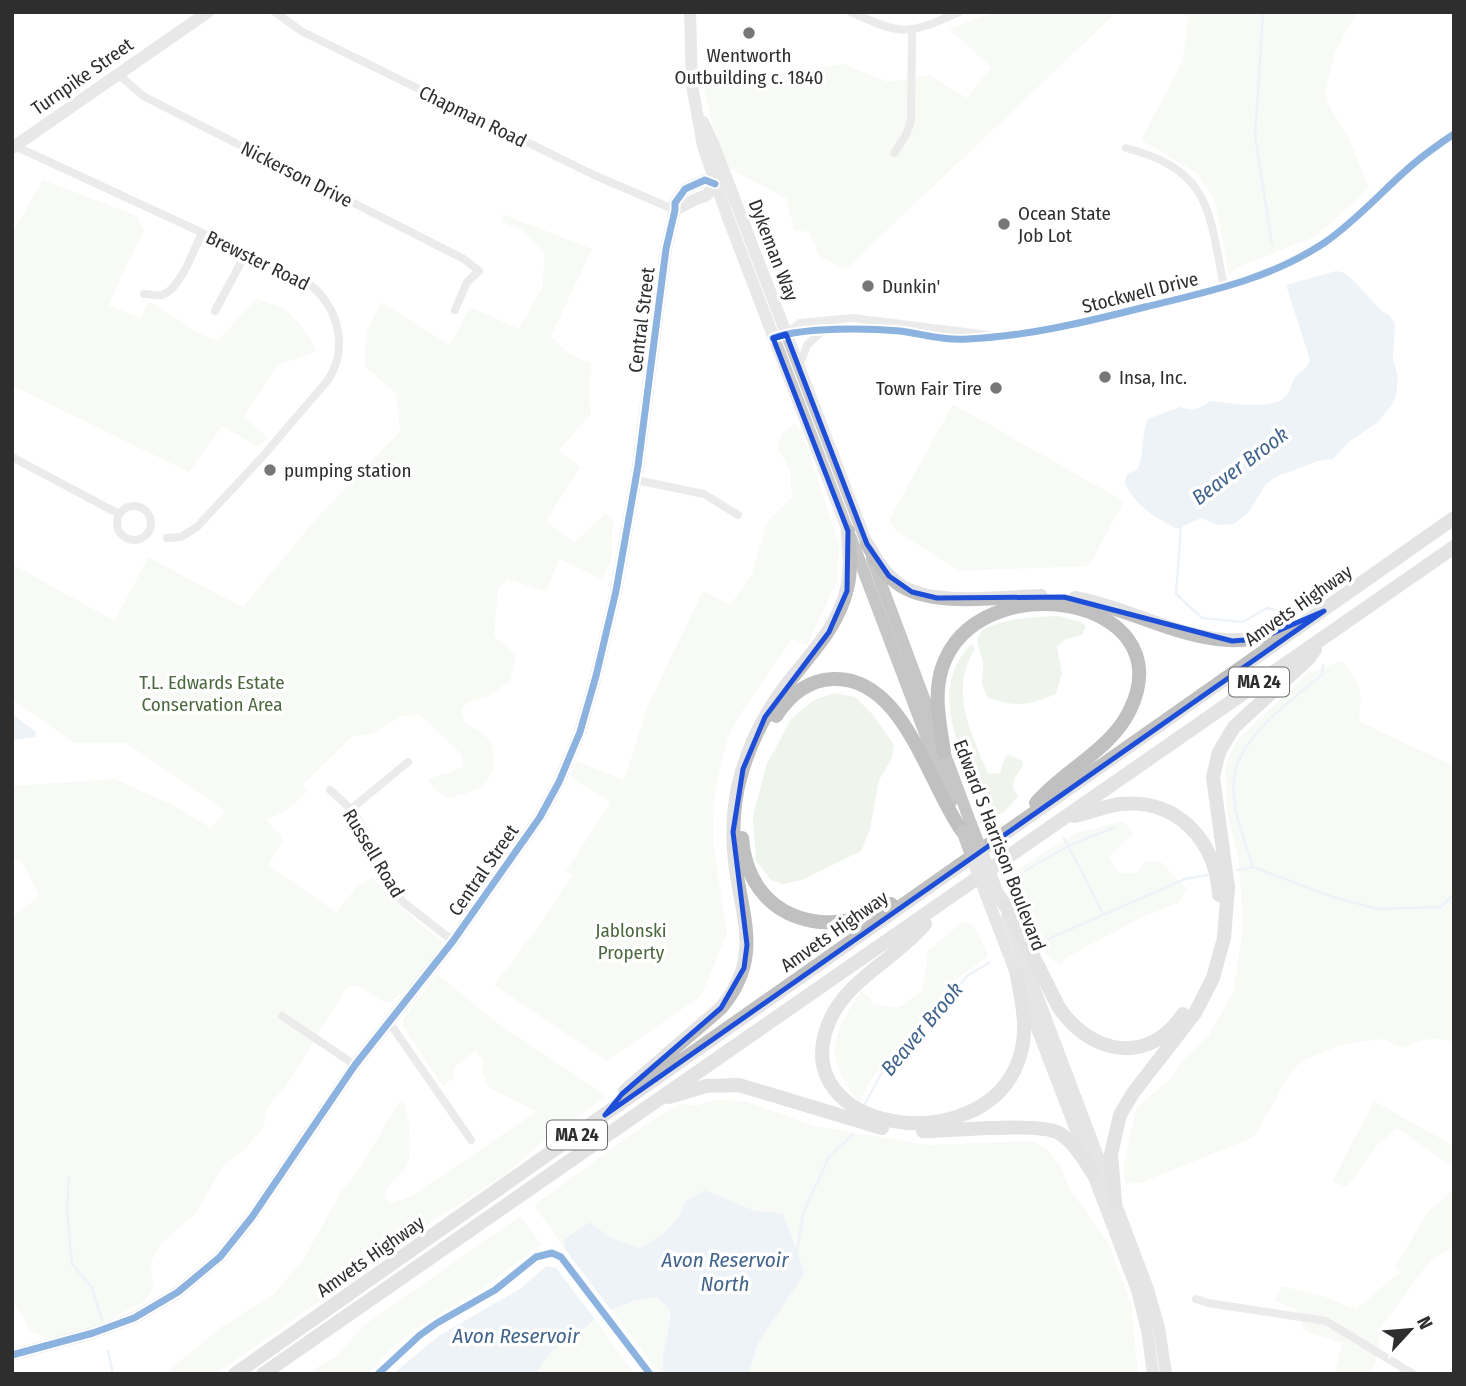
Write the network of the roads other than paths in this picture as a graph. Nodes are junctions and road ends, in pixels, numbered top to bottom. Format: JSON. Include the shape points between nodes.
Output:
{"nodes":[{"id":1,"x":208,"y":12,"type":"edge"},
{"id":2,"x":275,"y":12,"type":"edge"},
{"id":3,"x":690,"y":12,"type":"edge"},
{"id":4,"x":851,"y":12,"type":"edge"},
{"id":5,"x":959,"y":12,"type":"edge"},
{"id":6,"x":912,"y":31,"type":"junction"},
{"id":7,"x":118,"y":74,"type":"junction"},
{"id":8,"x":1454,"y":134,"type":"edge"},
{"id":9,"x":13,"y":147,"type":"edge"},
{"id":10,"x":1126,"y":148,"type":"dead end"},
{"id":11,"x":894,"y":153,"type":"dead end"},
{"id":12,"x":721,"y":182,"type":"junction"},
{"id":13,"x":676,"y":211,"type":"junction"},
{"id":14,"x":202,"y":233,"type":"junction"},
{"id":15,"x":246,"y":253,"type":"junction"},
{"id":16,"x":1224,"y":287,"type":"junction"},
{"id":17,"x":144,"y":294,"type":"dead end"},
{"id":18,"x":455,"y":310,"type":"dead end"},
{"id":19,"x":215,"y":311,"type":"dead end"},
{"id":20,"x":821,"y":332,"type":"junction"},
{"id":21,"x":780,"y":336,"type":"junction"},
{"id":22,"x":992,"y":336,"type":"junction"},
{"id":23,"x":799,"y":367,"type":"junction"},
{"id":24,"x":12,"y":457,"type":"edge"},
{"id":25,"x":636,"y":480,"type":"junction"},
{"id":26,"x":119,"y":514,"type":"junction"},
{"id":27,"x":738,"y":515,"type":"dead end"},
{"id":28,"x":1454,"y":518,"type":"edge"},
{"id":29,"x":848,"y":531,"type":"junction"},
{"id":30,"x":167,"y":538,"type":"dead end"},
{"id":31,"x":867,"y":544,"type":"junction"},
{"id":32,"x":1454,"y":547,"type":"edge"},
{"id":33,"x":1324,"y":611,"type":"junction"},
{"id":34,"x":1324,"y":637,"type":"junction"},
{"id":35,"x":944,"y":752,"type":"junction"},
{"id":36,"x":408,"y":762,"type":"dead end"},
{"id":37,"x":330,"y":790,"type":"dead end"},
{"id":38,"x":351,"y":809,"type":"junction"},
{"id":39,"x":1065,"y":818,"type":"junction"},
{"id":40,"x":1026,"y":819,"type":"junction"},
{"id":41,"x":967,"y":827,"type":"junction"},
{"id":42,"x":918,"y":894,"type":"junction"},
{"id":43,"x":993,"y":895,"type":"junction"},
{"id":44,"x":940,"y":905,"type":"junction"},
{"id":45,"x":453,"y":941,"type":"junction"},
{"id":46,"x":1017,"y":975,"type":"junction"},
{"id":47,"x":282,"y":1016,"type":"dead end"},
{"id":48,"x":389,"y":1023,"type":"junction"},
{"id":49,"x":355,"y":1065,"type":"junction"},
{"id":50,"x":657,"y":1100,"type":"junction"},
{"id":51,"x":605,"y":1115,"type":"junction"},
{"id":52,"x":471,"y":1140,"type":"dead end"},
{"id":53,"x":1094,"y":1175,"type":"junction"},
{"id":54,"x":1115,"y":1201,"type":"junction"},
{"id":55,"x":1196,"y":1299,"type":"dead end"},
{"id":56,"x":12,"y":1355,"type":"edge"},
{"id":57,"x":235,"y":1374,"type":"edge"},
{"id":58,"x":263,"y":1374,"type":"edge"},
{"id":59,"x":379,"y":1374,"type":"edge"},
{"id":60,"x":649,"y":1374,"type":"edge"},
{"id":61,"x":1153,"y":1374,"type":"edge"},
{"id":62,"x":1166,"y":1374,"type":"edge"},
{"id":63,"x":1413,"y":1374,"type":"edge"}],
"edges":[{"from":1,"to":7,"type":"street","name":"Turnpike Street"},
{"from":2,"to":13,"type":"street","name":"Chapman Road","via":[[301,31],[385,73]]},
{"from":3,"to":12,"type":"street","via":[[692,85],[703,146]]},
{"from":4,"to":6,"type":"street"},
{"from":5,"to":6,"type":"street"},
{"from":6,"to":11,"type":"street","via":[[912,114]]},
{"from":7,"to":9,"type":"street","name":"Turnpike Street"},
{"from":7,"to":18,"type":"street","name":"Nickerson Drive","via":[[143,96],[457,255],[479,271],[467,282]]},
{"from":8,"to":16,"type":"street","name":"Stockwell Drive","via":[[1323,243],[1281,266]]},
{"from":9,"to":14,"type":"street","name":"Brewster Road"},
{"from":10,"to":16,"type":"street","via":[[1179,169],[1197,187],[1208,214]]},
{"from":12,"to":13,"type":"street"},
{"from":12,"to":21,"type":"street","name":"Dykeman Way"},
{"from":13,"to":25,"type":"street","name":"Central Street","via":[[668,235]]},
{"from":14,"to":15,"type":"street","name":"Brewster Road"},
{"from":14,"to":17,"type":"street","via":[[170,291],[160,296]]},
{"from":15,"to":19,"type":"street"},
{"from":15,"to":30,"type":"street","name":"Brewster Road","via":[[320,292],[338,328],[336,362],[323,386],[197,527],[181,537]]},
{"from":16,"to":22,"type":"street","name":"Stockwell Drive","via":[[1063,328]]},
{"from":20,"to":21,"type":"street","name":"Stockwell Drive"},
{"from":20,"to":22,"type":"street","name":"Stockwell Drive","via":[[872,329],[964,340]]},
{"from":20,"to":23,"type":"street","via":[[807,345]]},
{"from":21,"to":22,"type":"street","name":"Stockwell Drive","via":[[800,323],[853,318]]},
{"from":21,"to":23,"type":"street","name":"Edward S Harrison Boulevard"},
{"from":21,"to":29,"type":"street","name":"Edward S Harrison Boulevard"},
{"from":23,"to":31,"type":"street","name":"Edward S Harrison Boulevard"},
{"from":24,"to":26,"type":"street"},
{"from":25,"to":27,"type":"street","via":[[704,494]]},
{"from":25,"to":45,"type":"street","name":"Central Street","via":[[610,619],[573,749],[529,834]]},
{"from":26,"to":26,"type":"street","via":[[130,506],[143,508],[149,515],[149,529],[138,539],[124,537],[116,524]]},
{"from":28,"to":33,"type":"highway","name":"Amvets Highway","number":"MA 24"},
{"from":29,"to":41,"type":"main road","name":"Edward S Harrison Boulevard"},
{"from":29,"to":51,"type":"highway","via":[[850,572],[838,617],[765,717],[750,745],[738,786],[734,839],[747,945],[744,968],[721,1008],[622,1094]]},
{"from":31,"to":33,"type":"highway","via":[[889,576],[920,595],[945,599],[1064,597],[1106,605],[1220,641],[1259,639]]},
{"from":31,"to":35,"type":"main road","name":"Edward S Harrison Boulevard"},
{"from":32,"to":34,"type":"highway","name":"Amvets Highway","number":"MA 24"},
{"from":33,"to":40,"type":"highway","name":"Amvets Highway","number":"MA 24"},
{"from":34,"to":39,"type":"highway","name":"Amvets Highway","number":"MA 24"},
{"from":34,"to":54,"type":"highway","via":[[1309,658],[1234,727],[1219,752],[1214,791],[1228,887],[1222,946],[1213,978],[1195,1013],[1121,1115],[1111,1147]]},
{"from":35,"to":40,"type":"highway","via":[[939,680],[953,645],[972,624],[1009,608],[1044,605],[1081,609],[1111,621],[1129,640],[1136,657],[1139,676],[1131,709],[1112,735],[1038,800]]},
{"from":35,"to":41,"type":"main road","name":"Edward S Harrison Boulevard"},
{"from":36,"to":38,"type":"street"},
{"from":37,"to":38,"type":"street","name":"Russell Road"},
{"from":38,"to":45,"type":"street","name":"Russell Road","via":[[395,892]]},
{"from":39,"to":43,"type":"highway","via":[[1111,806],[1152,806],[1181,820],[1209,852],[1218,886],[1214,942],[1201,982],[1173,1027],[1148,1044],[1123,1048],[1093,1040],[1075,1028],[1058,1006],[1015,920]]},
{"from":39,"to":44,"type":"highway","name":"Amvets Highway","number":"MA 24"},
{"from":40,"to":42,"type":"highway","name":"Amvets Highway","number":"MA 24"},
{"from":41,"to":42,"type":"highway","via":[[949,812],[902,720],[888,702],[863,684],[844,679],[820,681],[794,694],[777,715],[751,769],[743,811],[744,854],[763,893],[794,915],[826,923],[855,921]]},
{"from":41,"to":43,"type":"main road","name":"Edward S Harrison Boulevard","bridge":true},
{"from":42,"to":51,"type":"highway","name":"Amvets Highway","number":"MA 24"},
{"from":43,"to":46,"type":"main road","name":"Edward S Harrison Boulevard"},
{"from":43,"to":54,"type":"main road","name":"Edward S Harrison Boulevard"},
{"from":44,"to":46,"type":"highway","via":[[921,929],[844,997],[833,1014],[823,1058],[831,1085],[841,1098],[867,1114],[920,1122],[962,1116],[989,1103],[1010,1079],[1023,1046]]},
{"from":44,"to":50,"type":"highway","name":"Amvets Highway","number":"MA 24"},
{"from":45,"to":48,"type":"street","name":"Central Street"},
{"from":46,"to":53,"type":"main road","name":"Edward S Harrison Boulevard"},
{"from":47,"to":49,"type":"street"},
{"from":48,"to":49,"type":"street","name":"Central Street"},
{"from":48,"to":52,"type":"street"},
{"from":49,"to":56,"type":"street","name":"Central Street","via":[[242,1232],[200,1276],[134,1318]]},
{"from":50,"to":53,"type":"highway","via":[[728,1084],[887,1129],[1042,1128],[1068,1140]]},
{"from":50,"to":58,"type":"highway","name":"Amvets Highway","number":"MA 24"},
{"from":51,"to":57,"type":"highway","name":"Amvets Highway","number":"MA 24"},
{"from":53,"to":61,"type":"main road","name":"Edward S Harrison Boulevard","via":[[1141,1303]]},
{"from":54,"to":62,"type":"main road","name":"Edward S Harrison Boulevard","via":[[1152,1302]]},
{"from":55,"to":63,"type":"street","via":[[1326,1321]]},
{"from":59,"to":60,"type":"street","via":[[420,1335],[495,1290],[536,1256],[552,1253],[561,1257]]}]}
